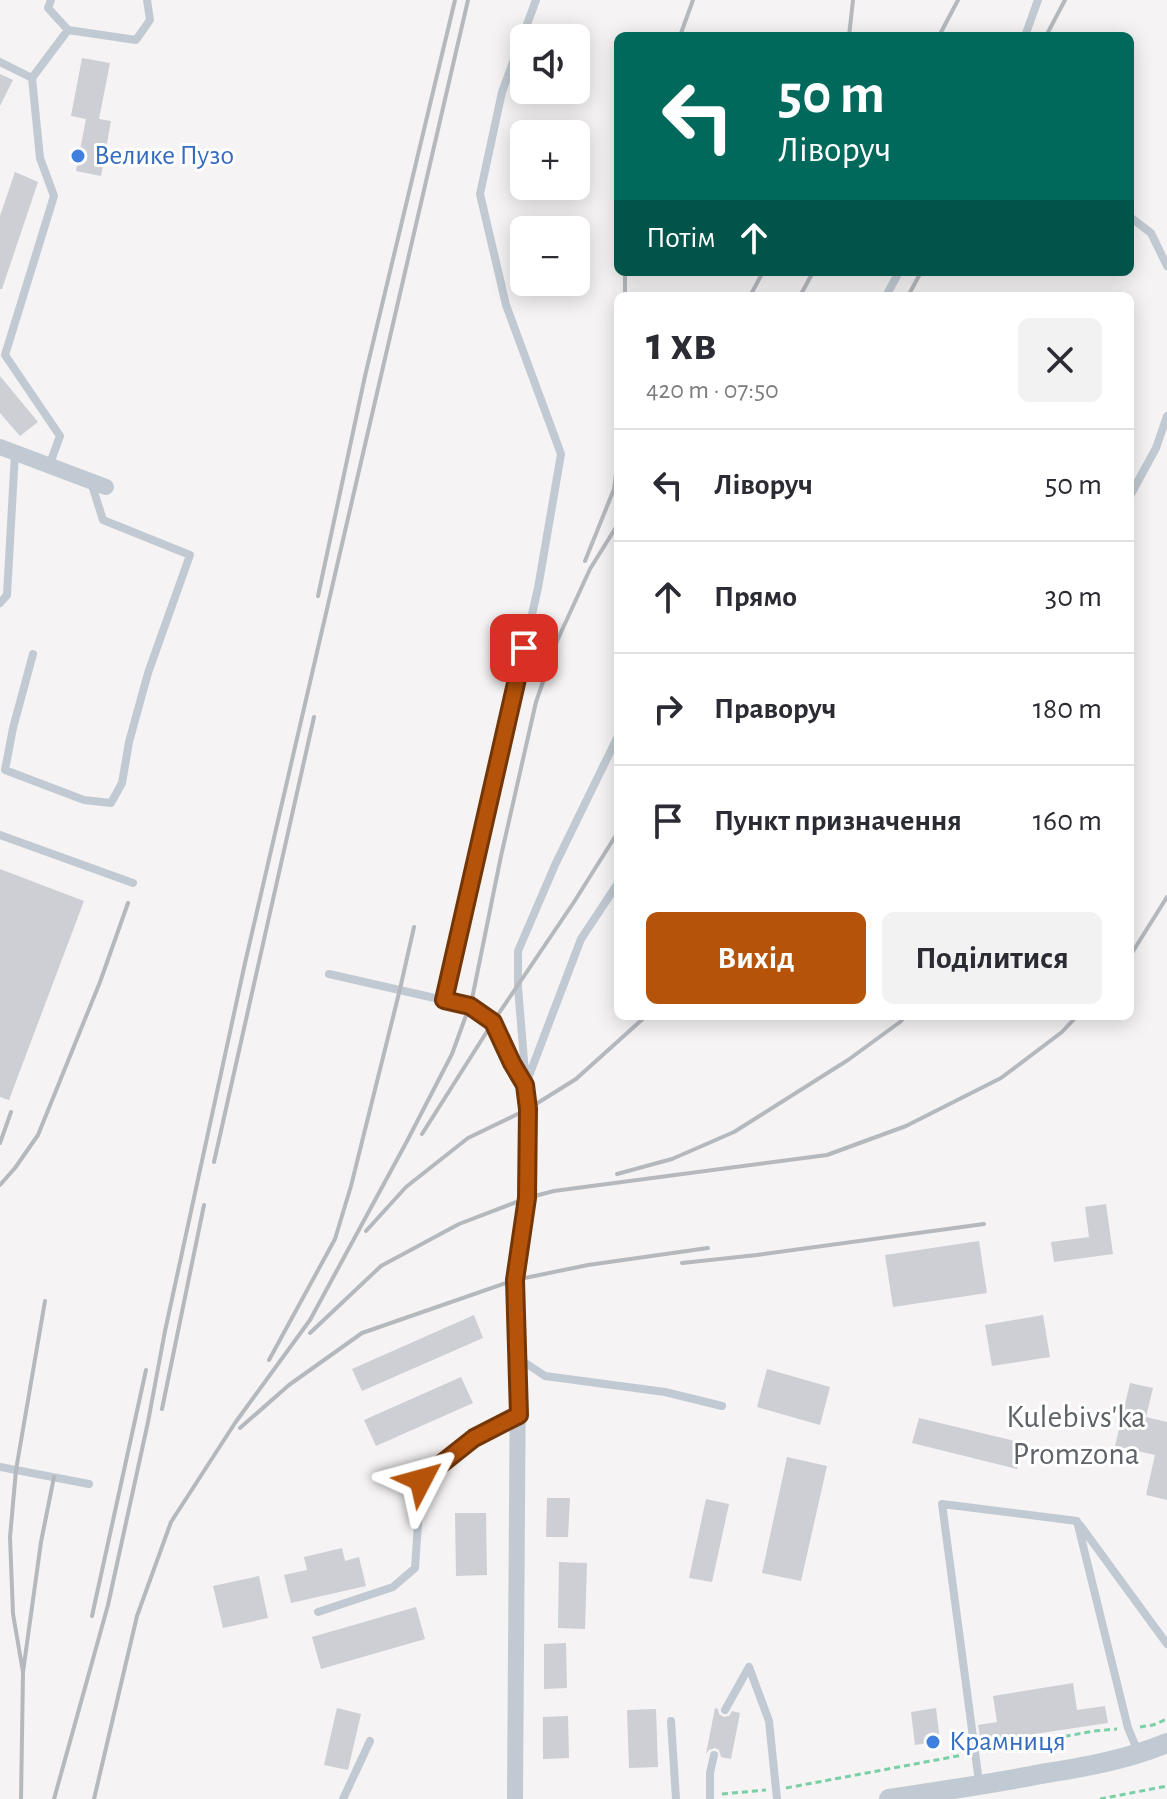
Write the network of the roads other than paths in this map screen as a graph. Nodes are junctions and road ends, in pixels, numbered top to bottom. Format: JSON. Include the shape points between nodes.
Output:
{"nodes":[{"id":1,"x":51,"y":0,"type":"edge"},
{"id":2,"x":147,"y":0,"type":"edge"},
{"id":3,"x":536,"y":0,"type":"edge"},
{"id":4,"x":1038,"y":0,"type":"edge"},
{"id":5,"x":68,"y":30,"type":"junction"},
{"id":6,"x":1026,"y":32,"type":"edge"},
{"id":7,"x":0,"y":62,"type":"edge"},
{"id":8,"x":32,"y":78,"type":"junction"},
{"id":9,"x":1134,"y":220,"type":"edge"},
{"id":10,"x":1167,"y":266,"type":"edge"},
{"id":11,"x":1167,"y":416,"type":"edge"},
{"id":12,"x":8,"y":450,"type":"edge"},
{"id":13,"x":49,"y":466,"type":"junction"},
{"id":14,"x":98,"y":484,"type":"joint"},
{"id":15,"x":1134,"y":489,"type":"edge"},
{"id":16,"x":0,"y":603,"type":"edge"},
{"id":17,"x":33,"y":654,"type":"dead end"},
{"id":18,"x":614,"y":744,"type":"edge"},
{"id":19,"x":0,"y":835,"type":"edge"},
{"id":20,"x":133,"y":883,"type":"dead end"},
{"id":21,"x":614,"y":889,"type":"edge"},
{"id":22,"x":329,"y":974,"type":"dead end"},
{"id":23,"x":444,"y":1000,"type":"junction"},
{"id":24,"x":525,"y":1085,"type":"junction"},
{"id":25,"x":518,"y":1358,"type":"junction"},
{"id":26,"x":722,"y":1406,"type":"dead end"},
{"id":27,"x":519,"y":1415,"type":"junction"},
{"id":28,"x":0,"y":1467,"type":"edge"},
{"id":29,"x":89,"y":1484,"type":"dead end"},
{"id":30,"x":1077,"y":1521,"type":"junction"},
{"id":31,"x":318,"y":1612,"type":"dead end"},
{"id":32,"x":1167,"y":1644,"type":"edge"},
{"id":33,"x":725,"y":1710,"type":"dead end"},
{"id":34,"x":671,"y":1721,"type":"dead end"},
{"id":35,"x":370,"y":1741,"type":"dead end"},
{"id":36,"x":1167,"y":1743,"type":"edge"},
{"id":37,"x":1140,"y":1754,"type":"junction"},
{"id":38,"x":714,"y":1755,"type":"dead end"},
{"id":39,"x":980,"y":1785,"type":"junction"},
{"id":40,"x":710,"y":1797,"type":"edge"},
{"id":41,"x":343,"y":1799,"type":"edge"},
{"id":42,"x":515,"y":1799,"type":"edge"},
{"id":43,"x":676,"y":1799,"type":"edge"},
{"id":44,"x":777,"y":1799,"type":"edge"},
{"id":45,"x":889,"y":1799,"type":"edge"}],
"edges":[{"from":1,"to":5,"type":"lane","via":[[48,8]]},
{"from":2,"to":5,"type":"lane","via":[[150,20],[136,40]]},
{"from":3,"to":23,"type":"lane","via":[[502,92],[480,194],[506,305],[561,454],[538,588]]},
{"from":4,"to":6,"type":"lane"},
{"from":5,"to":8,"type":"lane"},
{"from":7,"to":8,"type":"lane"},
{"from":8,"to":13,"type":"lane","via":[[40,158],[54,196],[5,355],[60,436]]},
{"from":9,"to":10,"type":"lane","via":[[1151,233]]},
{"from":11,"to":15,"type":"lane"},
{"from":12,"to":13,"type":"street"},
{"from":12,"to":16,"type":"lane","via":[[7,595]]},
{"from":13,"to":14,"type":"street"},
{"from":14,"to":17,"type":"lane","via":[[103,520],[190,555],[148,673],[122,783],[111,803],[84,800],[5,770]]},
{"from":18,"to":24,"type":"lane","via":[[518,951]]},
{"from":19,"to":20,"type":"lane"},
{"from":21,"to":24,"type":"lane","via":[[581,939]]},
{"from":22,"to":23,"type":"lane"},
{"from":23,"to":24,"type":"lane","via":[[470,1006],[493,1022]]},
{"from":24,"to":25,"type":"lane","via":[[527,1198],[515,1280]]},
{"from":25,"to":26,"type":"lane","via":[[545,1376],[665,1392]]},
{"from":25,"to":27,"type":"street"},
{"from":27,"to":31,"type":"lane","via":[[474,1438],[421,1480],[415,1568],[393,1587]]},
{"from":27,"to":42,"type":"street"},
{"from":28,"to":29,"type":"lane"},
{"from":30,"to":32,"type":"lane"},
{"from":30,"to":37,"type":"lane","via":[[1128,1728]]},
{"from":30,"to":39,"type":"lane","via":[[942,1504]]},
{"from":33,"to":44,"type":"lane","via":[[749,1667],[769,1721]]},
{"from":34,"to":43,"type":"lane"},
{"from":35,"to":41,"type":"lane"},
{"from":36,"to":37,"type":"street"},
{"from":37,"to":39,"type":"street"},
{"from":38,"to":40,"type":"lane"},
{"from":39,"to":45,"type":"street"}]}
